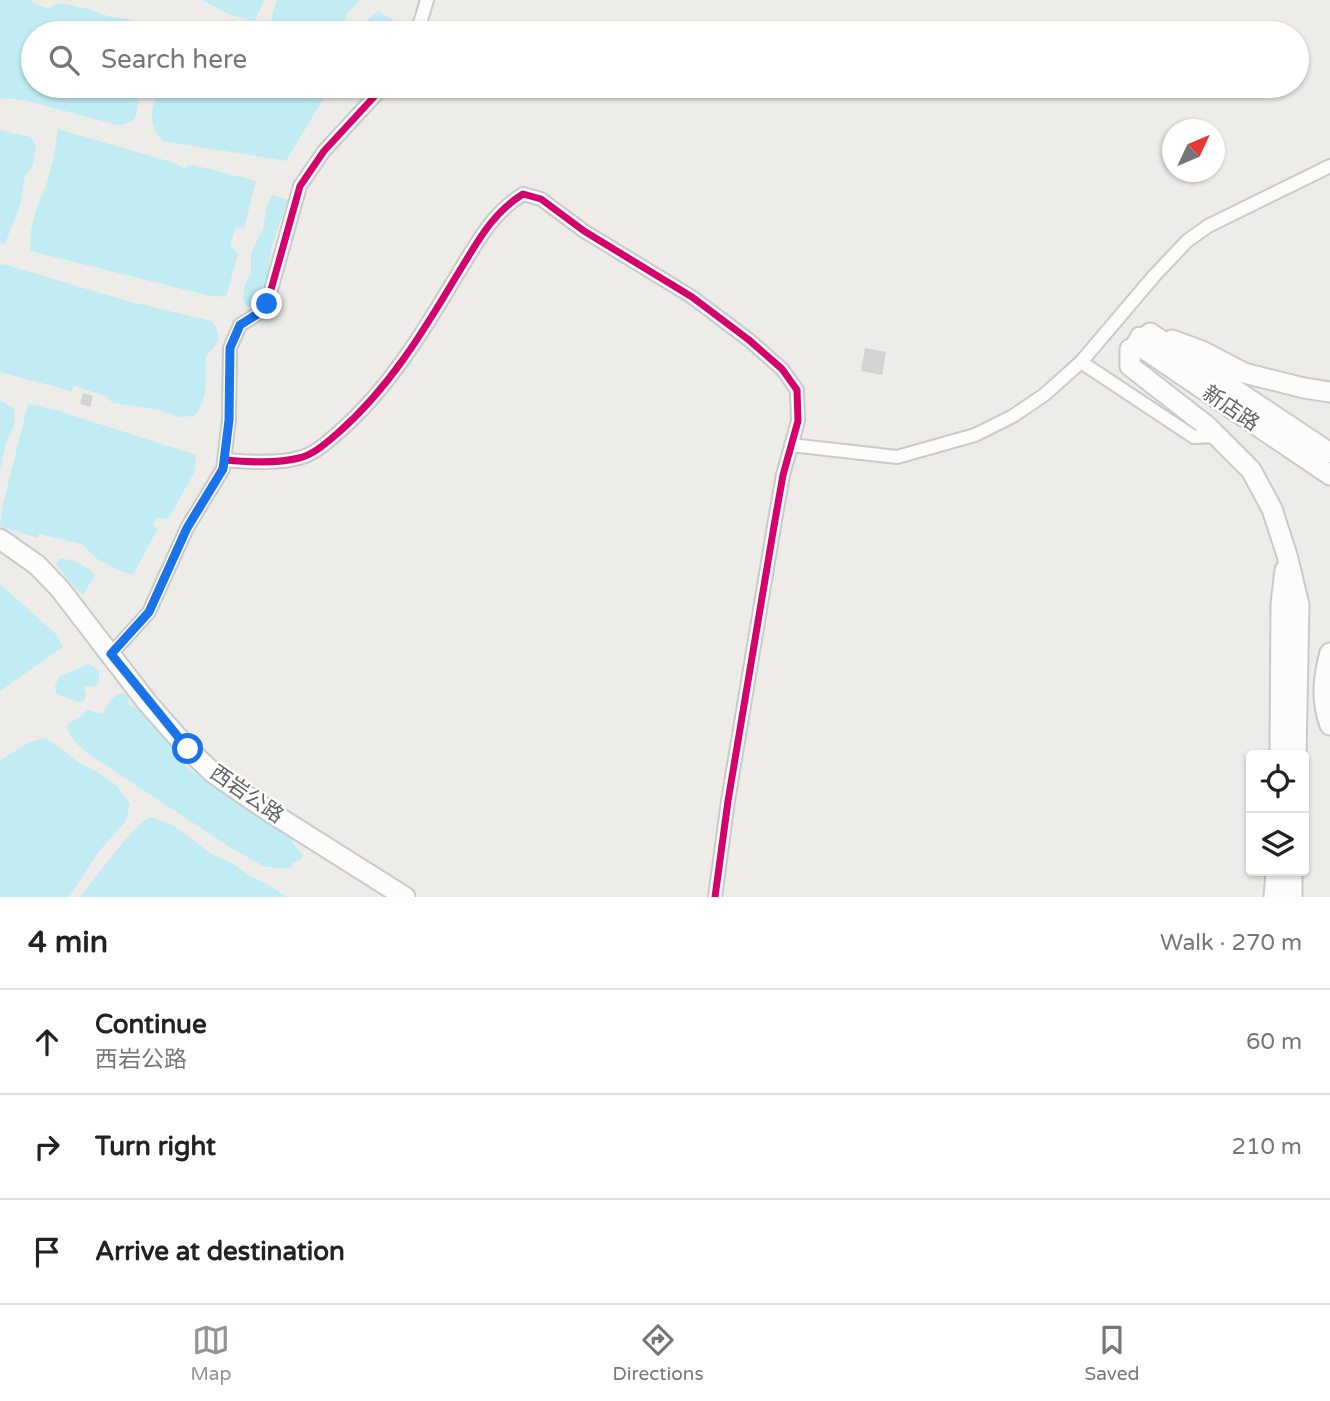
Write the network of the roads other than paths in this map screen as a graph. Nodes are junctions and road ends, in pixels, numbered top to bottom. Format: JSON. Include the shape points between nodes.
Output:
{"nodes":[{"id":1,"x":427,"y":0,"type":"edge"},
{"id":2,"x":421,"y":21,"type":"edge"},
{"id":3,"x":373,"y":98,"type":"edge"},
{"id":4,"x":1330,"y":166,"type":"edge"},
{"id":5,"x":1150,"y":333,"type":"junction"},
{"id":6,"x":1130,"y":349,"type":"junction"},
{"id":7,"x":1081,"y":362,"type":"junction"},
{"id":8,"x":1330,"y":392,"type":"edge"},
{"id":9,"x":1217,"y":436,"type":"junction"},
{"id":10,"x":791,"y":445,"type":"junction"},
{"id":11,"x":1330,"y":453,"type":"edge"},
{"id":12,"x":225,"y":460,"type":"junction"},
{"id":13,"x":1330,"y":475,"type":"edge"},
{"id":14,"x":0,"y":539,"type":"edge"},
{"id":15,"x":1290,"y":650,"type":"junction"},
{"id":16,"x":1330,"y":653,"type":"edge"},
{"id":17,"x":111,"y":654,"type":"junction"},
{"id":18,"x":1330,"y":725,"type":"edge"},
{"id":19,"x":1280,"y":750,"type":"edge"},
{"id":20,"x":1296,"y":750,"type":"edge"},
{"id":21,"x":1276,"y":876,"type":"edge"},
{"id":22,"x":1292,"y":876,"type":"edge"},
{"id":23,"x":405,"y":897,"type":"edge"},
{"id":24,"x":715,"y":897,"type":"edge"},
{"id":25,"x":1274,"y":897,"type":"edge"},
{"id":26,"x":1292,"y":897,"type":"edge"}],
"edges":[{"from":1,"to":2,"type":"street"},
{"from":3,"to":12,"type":"street","via":[[305,178],[267,304],[233,335]]},
{"from":4,"to":7,"type":"street","via":[[1208,226],[1187,241]]},
{"from":5,"to":6,"type":"street","via":[[1138,334]]},
{"from":5,"to":8,"type":"main road","via":[[1202,351],[1244,373]]},
{"from":5,"to":11,"type":"main road","name":"新店路"},
{"from":6,"to":9,"type":"main road","via":[[1130,366]]},
{"from":6,"to":13,"type":"main road","name":"新店路","via":[[1141,347]]},
{"from":7,"to":9,"type":"street","via":[[1194,437]]},
{"from":7,"to":10,"type":"street","via":[[1013,416],[942,445],[897,457]]},
{"from":9,"to":15,"type":"main road","via":[[1251,470],[1272,509],[1287,555]]},
{"from":10,"to":12,"type":"street","via":[[798,421],[797,390],[782,369],[692,297],[541,199],[523,194],[505,205],[487,226],[422,333],[363,410],[314,452],[299,458]]},
{"from":10,"to":24,"type":"street"},
{"from":12,"to":17,"type":"street","via":[[187,528],[149,612]]},
{"from":14,"to":17,"type":"main road","name":"西岩公路","via":[[37,565]]},
{"from":15,"to":19,"type":"main road"},
{"from":15,"to":20,"type":"main road"},
{"from":16,"to":18,"type":"main road","via":[[1324,708]]},
{"from":17,"to":23,"type":"main road","name":"西岩公路","via":[[213,773]]},
{"from":21,"to":25,"type":"main road"},
{"from":22,"to":26,"type":"main road"}]}
